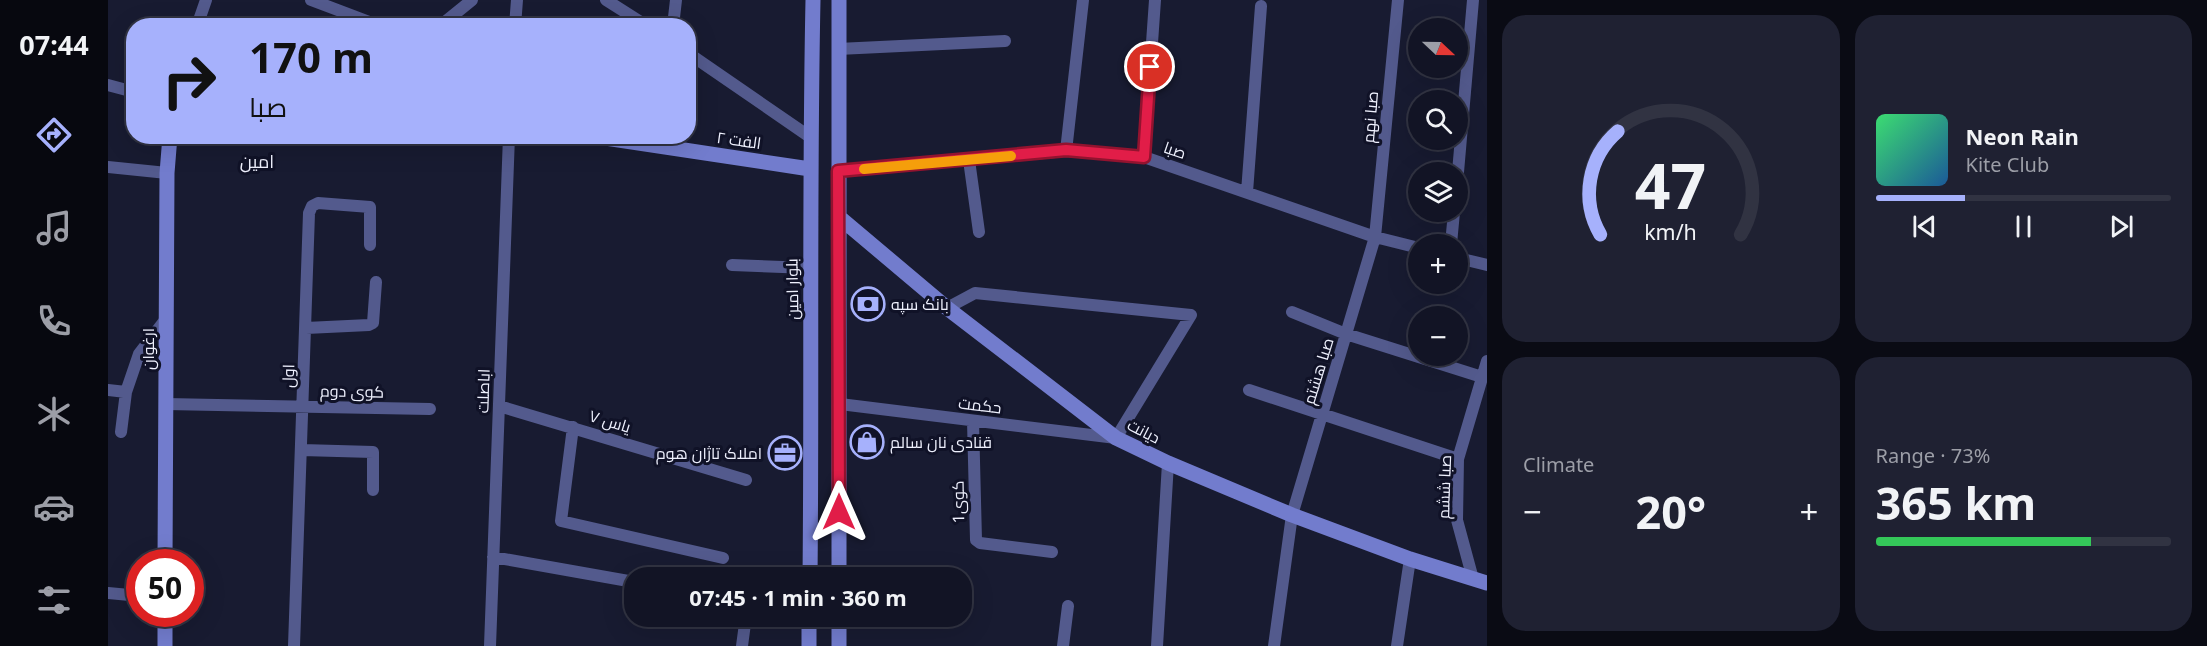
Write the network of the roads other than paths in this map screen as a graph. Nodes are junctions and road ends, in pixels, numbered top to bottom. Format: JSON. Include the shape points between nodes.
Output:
{"nodes":[{"id":1,"x":206,"y":0,"type":"edge"},
{"id":2,"x":310,"y":0,"type":"edge"},
{"id":3,"x":472,"y":0,"type":"edge"},
{"id":4,"x":517,"y":0,"type":"edge"},
{"id":5,"x":606,"y":0,"type":"edge"},
{"id":6,"x":676,"y":0,"type":"edge"},
{"id":7,"x":813,"y":0,"type":"edge"},
{"id":8,"x":839,"y":0,"type":"edge"},
{"id":9,"x":1083,"y":0,"type":"edge"},
{"id":10,"x":1155,"y":0,"type":"edge"},
{"id":11,"x":1398,"y":0,"type":"edge"},
{"id":12,"x":1473,"y":0,"type":"edge"},
{"id":13,"x":1262,"y":6,"type":"dead end"},
{"id":14,"x":200,"y":18,"type":"edge"},
{"id":15,"x":358,"y":18,"type":"edge"},
{"id":16,"x":450,"y":18,"type":"edge"},
{"id":17,"x":516,"y":18,"type":"edge"},
{"id":18,"x":634,"y":18,"type":"edge"},
{"id":19,"x":675,"y":18,"type":"edge"},
{"id":20,"x":1005,"y":41,"type":"dead end"},
{"id":21,"x":838,"y":49,"type":"junction"},
{"id":22,"x":696,"y":59,"type":"edge"},
{"id":23,"x":108,"y":86,"type":"edge"},
{"id":24,"x":126,"y":90,"type":"edge"},
{"id":25,"x":810,"y":137,"type":"junction"},
{"id":26,"x":169,"y":144,"type":"edge"},
{"id":27,"x":509,"y":144,"type":"edge"},
{"id":28,"x":644,"y":144,"type":"edge"},
{"id":29,"x":1066,"y":150,"type":"junction"},
{"id":30,"x":1144,"y":157,"type":"junction"},
{"id":31,"x":969,"y":160,"type":"junction"},
{"id":32,"x":1459,"y":162,"type":"edge"},
{"id":33,"x":108,"y":167,"type":"edge"},
{"id":34,"x":810,"y":169,"type":"junction"},
{"id":35,"x":838,"y":171,"type":"junction"},
{"id":36,"x":167,"y":173,"type":"junction"},
{"id":37,"x":1247,"y":192,"type":"junction"},
{"id":38,"x":839,"y":217,"type":"junction"},
{"id":39,"x":979,"y":232,"type":"dead end"},
{"id":40,"x":1376,"y":237,"type":"junction"},
{"id":41,"x":370,"y":244,"type":"dead end"},
{"id":42,"x":1408,"y":245,"type":"edge"},
{"id":43,"x":1468,"y":261,"type":"edge"},
{"id":44,"x":732,"y":265,"type":"dead end"},
{"id":45,"x":1487,"y":266,"type":"edge"},
{"id":46,"x":810,"y":268,"type":"junction"},
{"id":47,"x":376,"y":282,"type":"dead end"},
{"id":48,"x":947,"y":308,"type":"junction"},
{"id":49,"x":1292,"y":312,"type":"dead end"},
{"id":50,"x":166,"y":319,"type":"junction"},
{"id":51,"x":306,"y":328,"type":"junction"},
{"id":52,"x":1346,"y":334,"type":"junction"},
{"id":53,"x":1487,"y":361,"type":"edge"},
{"id":54,"x":1482,"y":377,"type":"junction"},
{"id":55,"x":108,"y":390,"type":"edge"},
{"id":56,"x":1249,"y":390,"type":"dead end"},
{"id":57,"x":126,"y":392,"type":"junction"},
{"id":58,"x":812,"y":402,"type":"junction"},
{"id":59,"x":166,"y":404,"type":"junction"},
{"id":60,"x":840,"y":404,"type":"junction"},
{"id":61,"x":304,"y":406,"type":"junction"},
{"id":62,"x":499,"y":406,"type":"junction"},
{"id":63,"x":429,"y":409,"type":"dead end"},
{"id":64,"x":1322,"y":415,"type":"junction"},
{"id":65,"x":973,"y":421,"type":"junction"},
{"id":66,"x":573,"y":427,"type":"junction"},
{"id":67,"x":121,"y":432,"type":"dead end"},
{"id":68,"x":1116,"y":438,"type":"junction"},
{"id":69,"x":302,"y":450,"type":"junction"},
{"id":70,"x":1458,"y":459,"type":"junction"},
{"id":71,"x":1168,"y":464,"type":"junction"},
{"id":72,"x":746,"y":480,"type":"dead end"},
{"id":73,"x":373,"y":490,"type":"dead end"},
{"id":74,"x":1292,"y":515,"type":"junction"},
{"id":75,"x":165,"y":549,"type":"edge"},
{"id":76,"x":1052,"y":552,"type":"dead end"},
{"id":77,"x":493,"y":557,"type":"junction"},
{"id":78,"x":723,"y":558,"type":"dead end"},
{"id":79,"x":1410,"y":560,"type":"junction"},
{"id":80,"x":810,"y":567,"type":"edge"},
{"id":81,"x":839,"y":567,"type":"edge"},
{"id":82,"x":624,"y":580,"type":"edge"},
{"id":83,"x":1480,"y":581,"type":"edge"},
{"id":84,"x":108,"y":593,"type":"edge"},
{"id":85,"x":126,"y":595,"type":"edge"},
{"id":86,"x":1068,"y":606,"type":"dead end"},
{"id":87,"x":165,"y":627,"type":"edge"},
{"id":88,"x":745,"y":627,"type":"edge"},
{"id":89,"x":809,"y":627,"type":"edge"},
{"id":90,"x":839,"y":627,"type":"edge"},
{"id":91,"x":165,"y":646,"type":"edge"},
{"id":92,"x":294,"y":646,"type":"edge"},
{"id":93,"x":490,"y":646,"type":"edge"},
{"id":94,"x":742,"y":646,"type":"edge"},
{"id":95,"x":809,"y":646,"type":"edge"},
{"id":96,"x":839,"y":646,"type":"edge"},
{"id":97,"x":1063,"y":646,"type":"edge"},
{"id":98,"x":1157,"y":646,"type":"edge"},
{"id":99,"x":1274,"y":646,"type":"edge"},
{"id":100,"x":1397,"y":646,"type":"edge"}],
"edges":[{"from":1,"to":14,"type":"street"},
{"from":2,"to":15,"type":"street"},
{"from":3,"to":16,"type":"street"},
{"from":4,"to":17,"type":"street"},
{"from":5,"to":18,"type":"street"},
{"from":6,"to":19,"type":"street"},
{"from":7,"to":25,"type":"street","name":"بلوار امین"},
{"from":8,"to":21,"type":"street"},
{"from":9,"to":29,"type":"street"},
{"from":10,"to":30,"type":"street"},
{"from":11,"to":40,"type":"street","name":"صبا نهم"},
{"from":12,"to":32,"type":"street"},
{"from":13,"to":37,"type":"street"},
{"from":20,"to":21,"type":"street"},
{"from":21,"to":35,"type":"street"},
{"from":22,"to":25,"type":"street"},
{"from":23,"to":24,"type":"street"},
{"from":25,"to":34,"type":"street","name":"بلوار امین"},
{"from":26,"to":36,"type":"street","name":"ارغوان"},
{"from":27,"to":62,"type":"street","name":"اباصلت"},
{"from":28,"to":34,"type":"street","name":"الفت ۲"},
{"from":29,"to":30,"type":"street","name":"صبا"},
{"from":29,"to":31,"type":"street","name":"صبا"},
{"from":30,"to":37,"type":"street","name":"صبا"},
{"from":31,"to":35,"type":"street","name":"صبا"},
{"from":31,"to":39,"type":"street"},
{"from":33,"to":36,"type":"street"},
{"from":34,"to":46,"type":"street","name":"بلوار امین"},
{"from":35,"to":38,"type":"street"},
{"from":36,"to":50,"type":"street","name":"ارغوان"},
{"from":37,"to":40,"type":"street","name":"صبا"},
{"from":38,"to":48,"type":"street","name":"دیانت"},
{"from":38,"to":60,"type":"street"},
{"from":40,"to":42,"type":"street","name":"صبا"},
{"from":40,"to":52,"type":"street","name":"صبا هشتم"},
{"from":41,"to":51,"type":"street","name":"اول","via":[[370,207],[318,203],[312,206]]},
{"from":43,"to":45,"type":"street"},
{"from":44,"to":46,"type":"street"},
{"from":46,"to":58,"type":"street","name":"بلوار امین"},
{"from":47,"to":51,"type":"street","via":[[373,323]]},
{"from":48,"to":68,"type":"street","name":"دیانت"},
{"from":48,"to":68,"type":"street","via":[[975,293],[1191,315]]},
{"from":49,"to":52,"type":"street"},
{"from":50,"to":57,"type":"street","via":[[139,354]]},
{"from":50,"to":59,"type":"street","name":"ارغوان"},
{"from":51,"to":61,"type":"street","name":"اول"},
{"from":52,"to":54,"type":"street"},
{"from":52,"to":64,"type":"street","name":"صبا هشتم"},
{"from":53,"to":54,"type":"street","name":"صبا ششم"},
{"from":54,"to":70,"type":"street","name":"صبا ششم"},
{"from":55,"to":57,"type":"street"},
{"from":56,"to":64,"type":"street"},
{"from":57,"to":67,"type":"street"},
{"from":58,"to":60,"type":"street"},
{"from":58,"to":80,"type":"street","name":"بلوار امین"},
{"from":59,"to":61,"type":"street","name":"کوی دوم"},
{"from":59,"to":75,"type":"street","name":"ارغوان"},
{"from":60,"to":65,"type":"street","name":"حکمت"},
{"from":60,"to":81,"type":"street"},
{"from":61,"to":63,"type":"street","name":"کوی دوم"},
{"from":61,"to":69,"type":"street","name":"اول"},
{"from":62,"to":66,"type":"street","name":"یاس ۷"},
{"from":62,"to":77,"type":"street","name":"اباصلت"},
{"from":64,"to":70,"type":"street"},
{"from":64,"to":74,"type":"street","name":"صبا هشتم"},
{"from":65,"to":68,"type":"street","name":"حکمت"},
{"from":65,"to":76,"type":"street","name":"کوی1","via":[[976,540]]},
{"from":66,"to":72,"type":"street","name":"یاس ۷"},
{"from":66,"to":78,"type":"street","via":[[561,521]]},
{"from":68,"to":71,"type":"street","name":"دیانت"},
{"from":69,"to":73,"type":"street","via":[[373,452]]},
{"from":69,"to":92,"type":"street","name":"اول"},
{"from":70,"to":83,"type":"street","name":"صبا ششم","via":[[1457,520]]},
{"from":71,"to":74,"type":"street","name":"دیانت"},
{"from":71,"to":98,"type":"street"},
{"from":74,"to":79,"type":"street","name":"دیانت"},
{"from":74,"to":99,"type":"street","name":"صبا هشتم"},
{"from":77,"to":82,"type":"street"},
{"from":77,"to":93,"type":"street","name":"اباصلت"},
{"from":79,"to":83,"type":"street","name":"دیانت"},
{"from":79,"to":100,"type":"street"},
{"from":84,"to":85,"type":"street"},
{"from":86,"to":97,"type":"street"},
{"from":87,"to":91,"type":"street"},
{"from":88,"to":94,"type":"street"},
{"from":89,"to":95,"type":"street"},
{"from":90,"to":96,"type":"street"}]}
